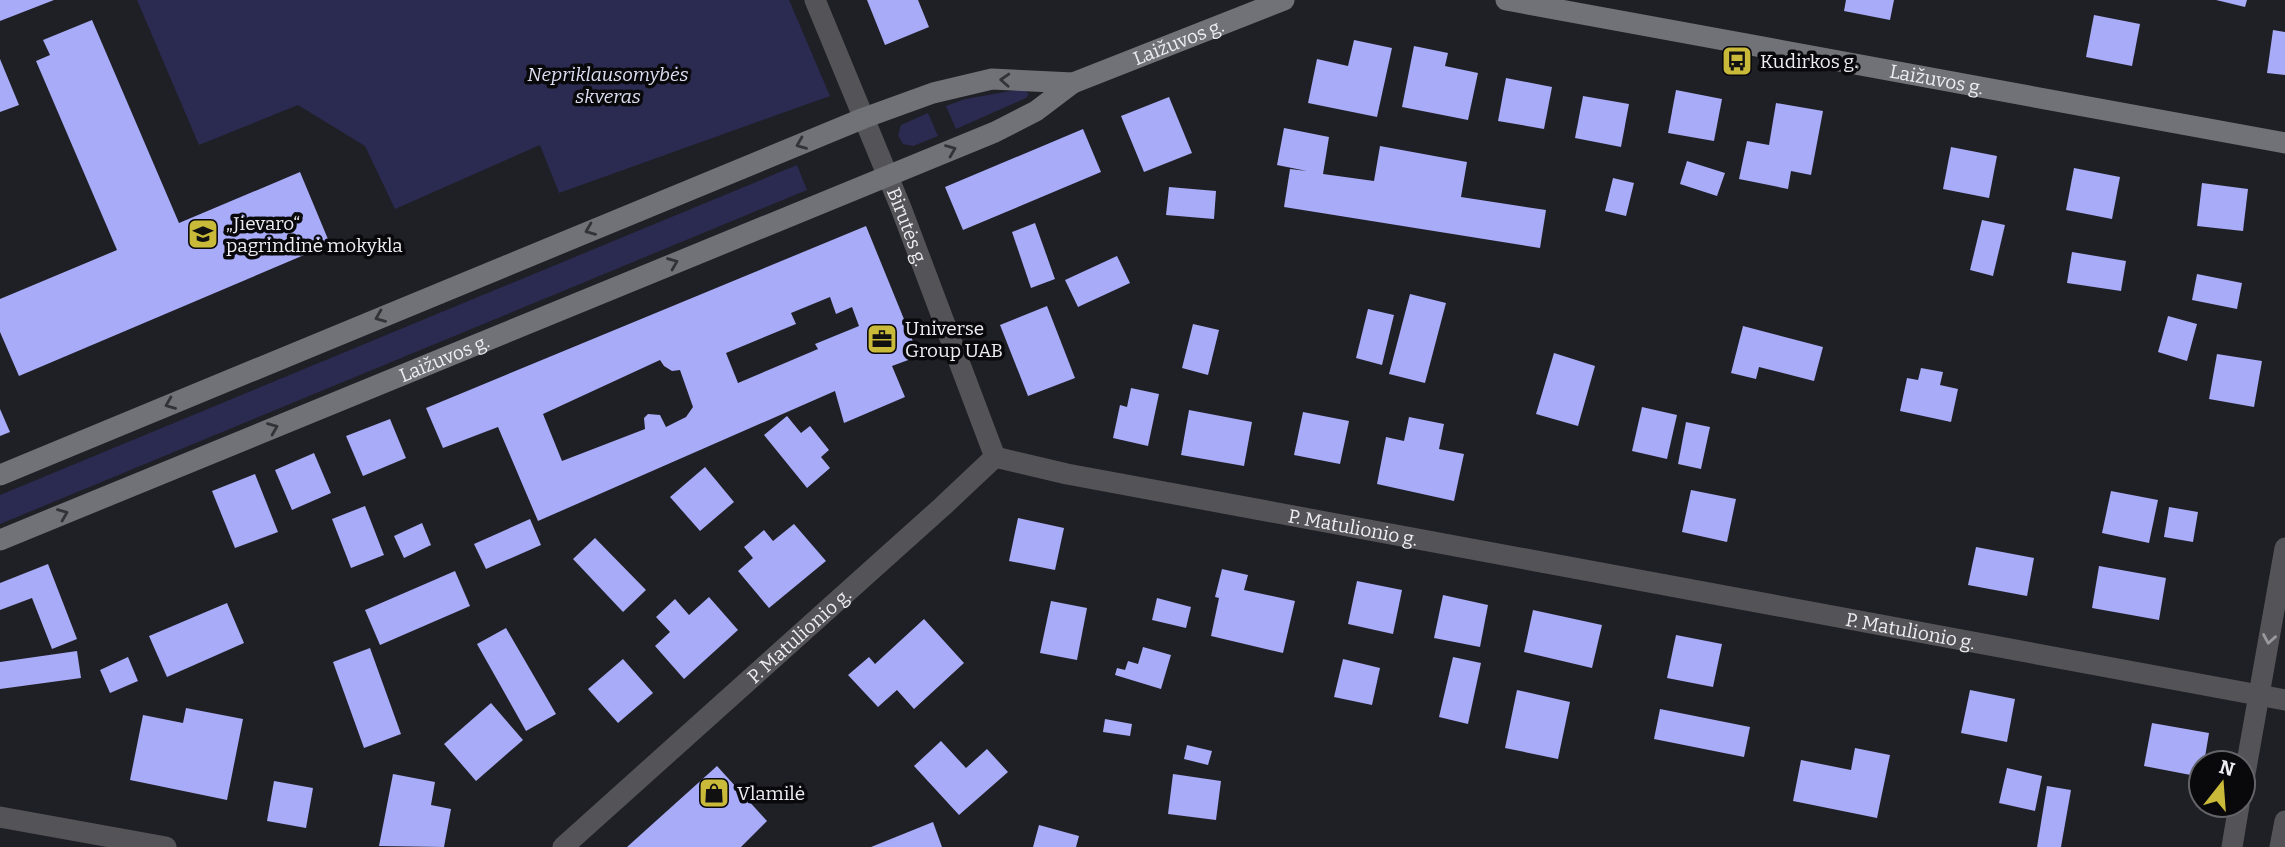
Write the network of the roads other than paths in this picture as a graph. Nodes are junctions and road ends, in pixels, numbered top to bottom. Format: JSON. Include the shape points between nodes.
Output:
{"nodes":[{"id":1,"x":815,"y":0,"type":"edge"},
{"id":2,"x":1284,"y":0,"type":"edge"},
{"id":3,"x":1506,"y":0,"type":"edge"},
{"id":4,"x":1073,"y":83,"type":"junction"},
{"id":5,"x":864,"y":118,"type":"junction"},
{"id":6,"x":2285,"y":143,"type":"edge"},
{"id":7,"x":887,"y":175,"type":"junction"},
{"id":8,"x":995,"y":457,"type":"junction"},
{"id":9,"x":0,"y":475,"type":"edge"},
{"id":10,"x":0,"y":540,"type":"edge"},
{"id":11,"x":2285,"y":548,"type":"edge"},
{"id":12,"x":2259,"y":695,"type":"junction"},
{"id":13,"x":2285,"y":700,"type":"edge"},
{"id":14,"x":2249,"y":749,"type":"edge"},
{"id":15,"x":0,"y":817,"type":"edge"},
{"id":16,"x":2237,"y":819,"type":"edge"},
{"id":17,"x":2285,"y":821,"type":"edge"},
{"id":18,"x":166,"y":847,"type":"edge"},
{"id":19,"x":563,"y":847,"type":"edge"},
{"id":20,"x":2232,"y":847,"type":"edge"},
{"id":21,"x":2280,"y":847,"type":"edge"}],
"edges":[{"from":1,"to":5,"type":"street","name":"Birutės g."},
{"from":2,"to":4,"type":"main road","name":"Laižuvos g."},
{"from":3,"to":6,"type":"main road","name":"Laižuvos g."},
{"from":4,"to":5,"type":"main road","one_way":true,"via":[[992,79],[933,93]]},
{"from":7,"to":4,"type":"main road","name":"Laižuvos g.","one_way":true,"via":[[995,132],[1036,111]]},
{"from":5,"to":7,"type":"street","name":"Birutės g."},
{"from":5,"to":9,"type":"main road","one_way":true},
{"from":7,"to":8,"type":"street","name":"Birutės g."},
{"from":10,"to":7,"type":"main road","name":"Laižuvos g.","one_way":true},
{"from":8,"to":12,"type":"street","name":"P. Matulionio g."},
{"from":8,"to":19,"type":"street","name":"P. Matulionio g."},
{"from":11,"to":12,"type":"street","one_way":true},
{"from":12,"to":13,"type":"street","name":"P. Matulionio g."},
{"from":12,"to":14,"type":"street"},
{"from":15,"to":18,"type":"street"},
{"from":16,"to":20,"type":"street"},
{"from":17,"to":21,"type":"street"}]}
